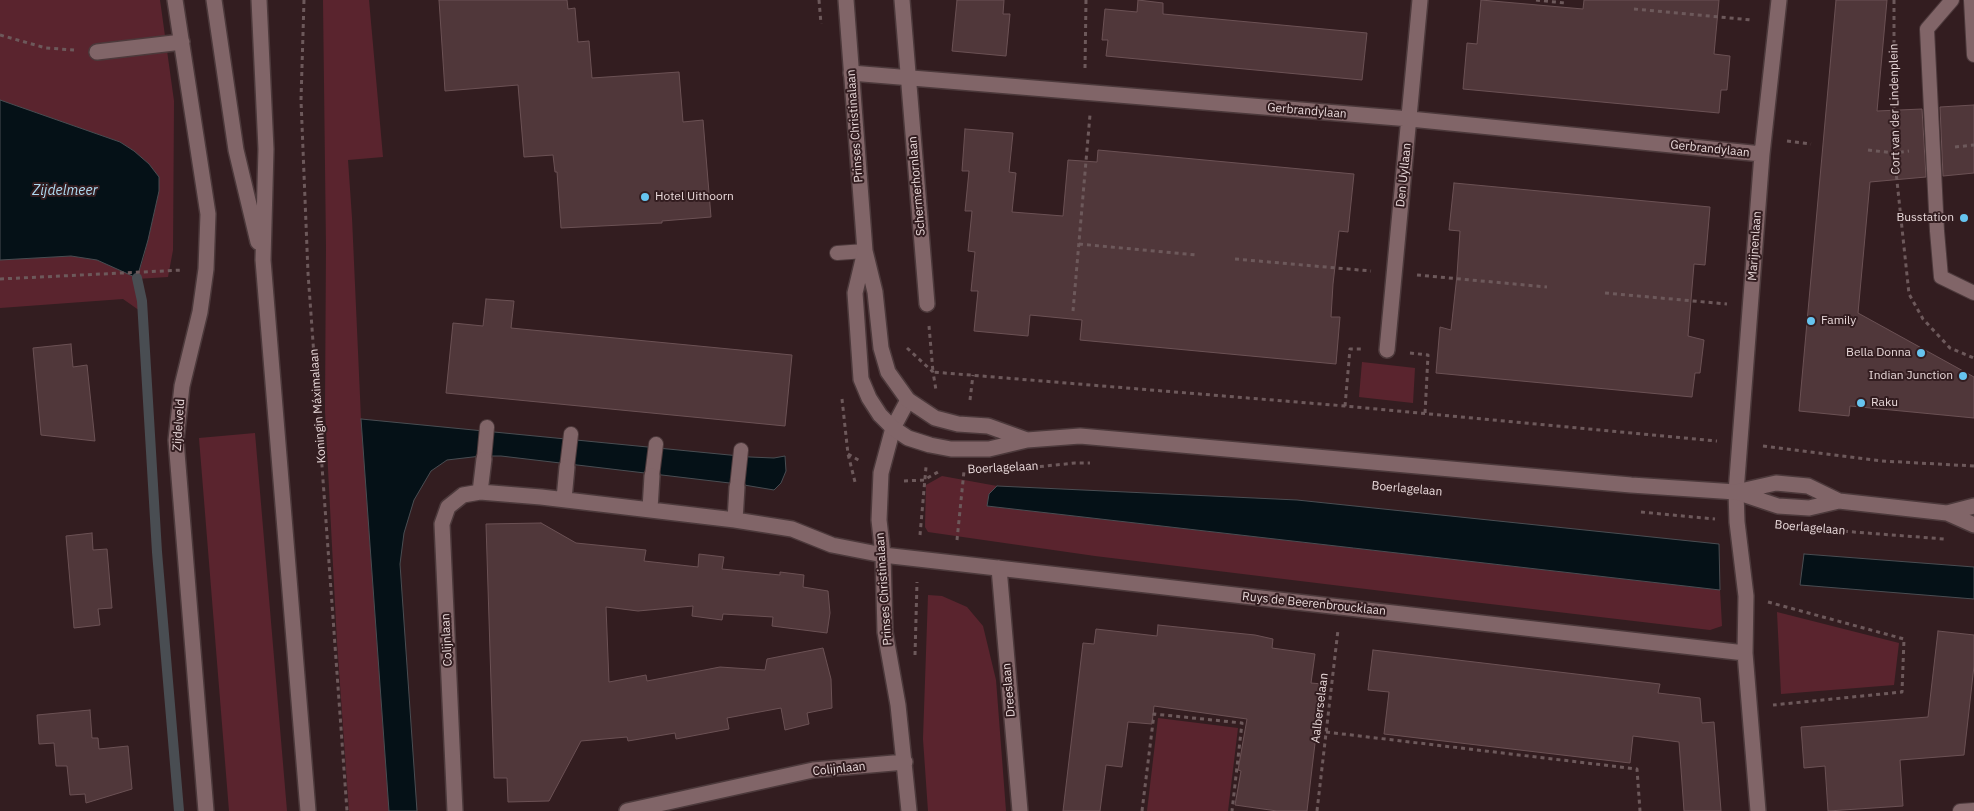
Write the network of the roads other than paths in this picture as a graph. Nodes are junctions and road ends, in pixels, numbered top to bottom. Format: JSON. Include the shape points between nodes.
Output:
{"nodes":[{"id":1,"x":176,"y":0,"type":"edge"},
{"id":2,"x":214,"y":0,"type":"edge"},
{"id":3,"x":259,"y":0,"type":"edge"},
{"id":4,"x":846,"y":0,"type":"edge"},
{"id":5,"x":902,"y":0,"type":"edge"},
{"id":6,"x":1420,"y":0,"type":"edge"},
{"id":7,"x":1778,"y":0,"type":"edge"},
{"id":8,"x":1952,"y":0,"type":"edge"},
{"id":9,"x":1971,"y":0,"type":"edge"},
{"id":10,"x":182,"y":42,"type":"junction"},
{"id":11,"x":97,"y":52,"type":"road end"},
{"id":12,"x":1974,"y":55,"type":"edge"},
{"id":13,"x":852,"y":73,"type":"junction"},
{"id":14,"x":908,"y":77,"type":"junction"},
{"id":15,"x":1410,"y":119,"type":"junction"},
{"id":16,"x":1762,"y":154,"type":"junction"},
{"id":17,"x":865,"y":251,"type":"junction"},
{"id":18,"x":837,"y":253,"type":"dead end"},
{"id":19,"x":263,"y":260,"type":"junction"},
{"id":20,"x":1974,"y":294,"type":"edge"},
{"id":21,"x":927,"y":304,"type":"road end"},
{"id":22,"x":1387,"y":350,"type":"road end"},
{"id":23,"x":908,"y":400,"type":"junction"},
{"id":24,"x":487,"y":427,"type":"dead end"},
{"id":25,"x":893,"y":428,"type":"junction"},
{"id":26,"x":571,"y":434,"type":"dead end"},
{"id":27,"x":1027,"y":440,"type":"junction"},
{"id":28,"x":656,"y":444,"type":"dead end"},
{"id":29,"x":741,"y":450,"type":"dead end"},
{"id":30,"x":484,"y":459,"type":"joint"},
{"id":31,"x":568,"y":467,"type":"joint"},
{"id":32,"x":652,"y":476,"type":"joint"},
{"id":33,"x":737,"y":487,"type":"joint"},
{"id":34,"x":480,"y":492,"type":"junction"},
{"id":35,"x":1736,"y":492,"type":"junction"},
{"id":36,"x":564,"y":499,"type":"junction"},
{"id":37,"x":1839,"y":501,"type":"junction"},
{"id":38,"x":1974,"y":506,"type":"edge"},
{"id":39,"x":650,"y":510,"type":"junction"},
{"id":40,"x":1947,"y":513,"type":"junction"},
{"id":41,"x":734,"y":520,"type":"junction"},
{"id":42,"x":1974,"y":525,"type":"edge"},
{"id":43,"x":883,"y":555,"type":"junction"},
{"id":44,"x":999,"y":568,"type":"junction"},
{"id":45,"x":1745,"y":653,"type":"junction"},
{"id":46,"x":905,"y":762,"type":"junction"},
{"id":47,"x":1974,"y":810,"type":"edge"},
{"id":48,"x":206,"y":811,"type":"edge"},
{"id":49,"x":308,"y":811,"type":"edge"},
{"id":50,"x":455,"y":811,"type":"edge"},
{"id":51,"x":626,"y":811,"type":"edge"},
{"id":52,"x":909,"y":811,"type":"edge"},
{"id":53,"x":1020,"y":811,"type":"edge"},
{"id":54,"x":1758,"y":811,"type":"edge"},
{"id":55,"x":1960,"y":811,"type":"edge"}],
"edges":[{"from":1,"to":10,"type":"street","name":"Zijdelveld"},
{"from":2,"to":19,"type":"street","via":[[236,150]]},
{"from":3,"to":19,"type":"street","via":[[266,150]]},
{"from":4,"to":13,"type":"street","name":"Prinses Christinalaan"},
{"from":5,"to":14,"type":"street","name":"Schermerhornlaan"},
{"from":6,"to":15,"type":"street","name":"Den Uyllaan"},
{"from":7,"to":16,"type":"street","name":"Marijnenlaan"},
{"from":8,"to":20,"type":"lane","via":[[1927,29],[1937,231],[1941,277]]},
{"from":9,"to":12,"type":"lane"},
{"from":10,"to":11,"type":"street"},
{"from":10,"to":48,"type":"street","name":"Zijdelveld","via":[[208,214],[200,312],[182,386],[176,440]]},
{"from":13,"to":14,"type":"street","name":"Gerbrandylaan"},
{"from":13,"to":17,"type":"street","name":"Prinses Christinalaan"},
{"from":14,"to":15,"type":"street","name":"Gerbrandylaan"},
{"from":14,"to":21,"type":"street","name":"Schermerhornlaan"},
{"from":15,"to":16,"type":"street","name":"Gerbrandylaan"},
{"from":15,"to":22,"type":"street","name":"Den Uyllaan"},
{"from":16,"to":35,"type":"street","name":"Marijnenlaan"},
{"from":17,"to":18,"type":"lane"},
{"from":17,"to":23,"type":"street","name":"Prinses Christinalaan","via":[[875,292],[881,348],[888,372]]},
{"from":17,"to":25,"type":"street","name":"Prinses Christinalaan","via":[[854,294],[861,379],[880,415]]},
{"from":19,"to":49,"type":"street"},
{"from":23,"to":25,"type":"street","name":"Prinses Christinalaan"},
{"from":23,"to":27,"type":"street","name":"Boerlagelaan","via":[[935,418],[988,426]]},
{"from":24,"to":30,"type":"lane"},
{"from":25,"to":27,"type":"street","name":"Boerlagelaan","via":[[930,445],[951,448],[989,449]]},
{"from":25,"to":43,"type":"street","name":"Prinses Christinalaan","via":[[881,473],[879,520]]},
{"from":26,"to":31,"type":"lane"},
{"from":27,"to":35,"type":"street","name":"Boerlagelaan","via":[[1080,436]]},
{"from":28,"to":32,"type":"lane"},
{"from":29,"to":33,"type":"lane"},
{"from":30,"to":34,"type":"street"},
{"from":31,"to":36,"type":"street"},
{"from":32,"to":39,"type":"street"},
{"from":33,"to":41,"type":"street"},
{"from":34,"to":36,"type":"street","name":"Colijnlaan"},
{"from":34,"to":50,"type":"street","name":"Colijnlaan","via":[[463,495],[448,507],[442,524]]},
{"from":35,"to":37,"type":"street","name":"Boerlagelaan","via":[[1778,506],[1809,508]]},
{"from":35,"to":37,"type":"street","name":"Boerlagelaan","via":[[1776,483],[1808,486]]},
{"from":35,"to":45,"type":"street","name":"Marijnenlaan","via":[[1746,596]]},
{"from":36,"to":39,"type":"street","name":"Colijnlaan"},
{"from":37,"to":40,"type":"street","name":"Boerlagelaan"},
{"from":38,"to":40,"type":"street","name":"Boerlagelaan"},
{"from":39,"to":41,"type":"street","name":"Colijnlaan"},
{"from":40,"to":42,"type":"street","name":"Boerlagelaan"},
{"from":41,"to":43,"type":"street","name":"Colijnlaan","via":[[792,529],[832,544]]},
{"from":43,"to":44,"type":"street","name":"Ruys de Beerenbroucklaan"},
{"from":43,"to":46,"type":"street","name":"Prinses Christinalaan","via":[[885,632]]},
{"from":44,"to":45,"type":"street","name":"Ruys de Beerenbroucklaan"},
{"from":44,"to":53,"type":"street","name":"Dreeslaan"},
{"from":45,"to":54,"type":"street","name":"Marijnenlaan"},
{"from":46,"to":51,"type":"street","name":"Colijnlaan","via":[[813,770]]},
{"from":46,"to":52,"type":"street","name":"Prinses Christinalaan"},
{"from":47,"to":55,"type":"lane"}]}
